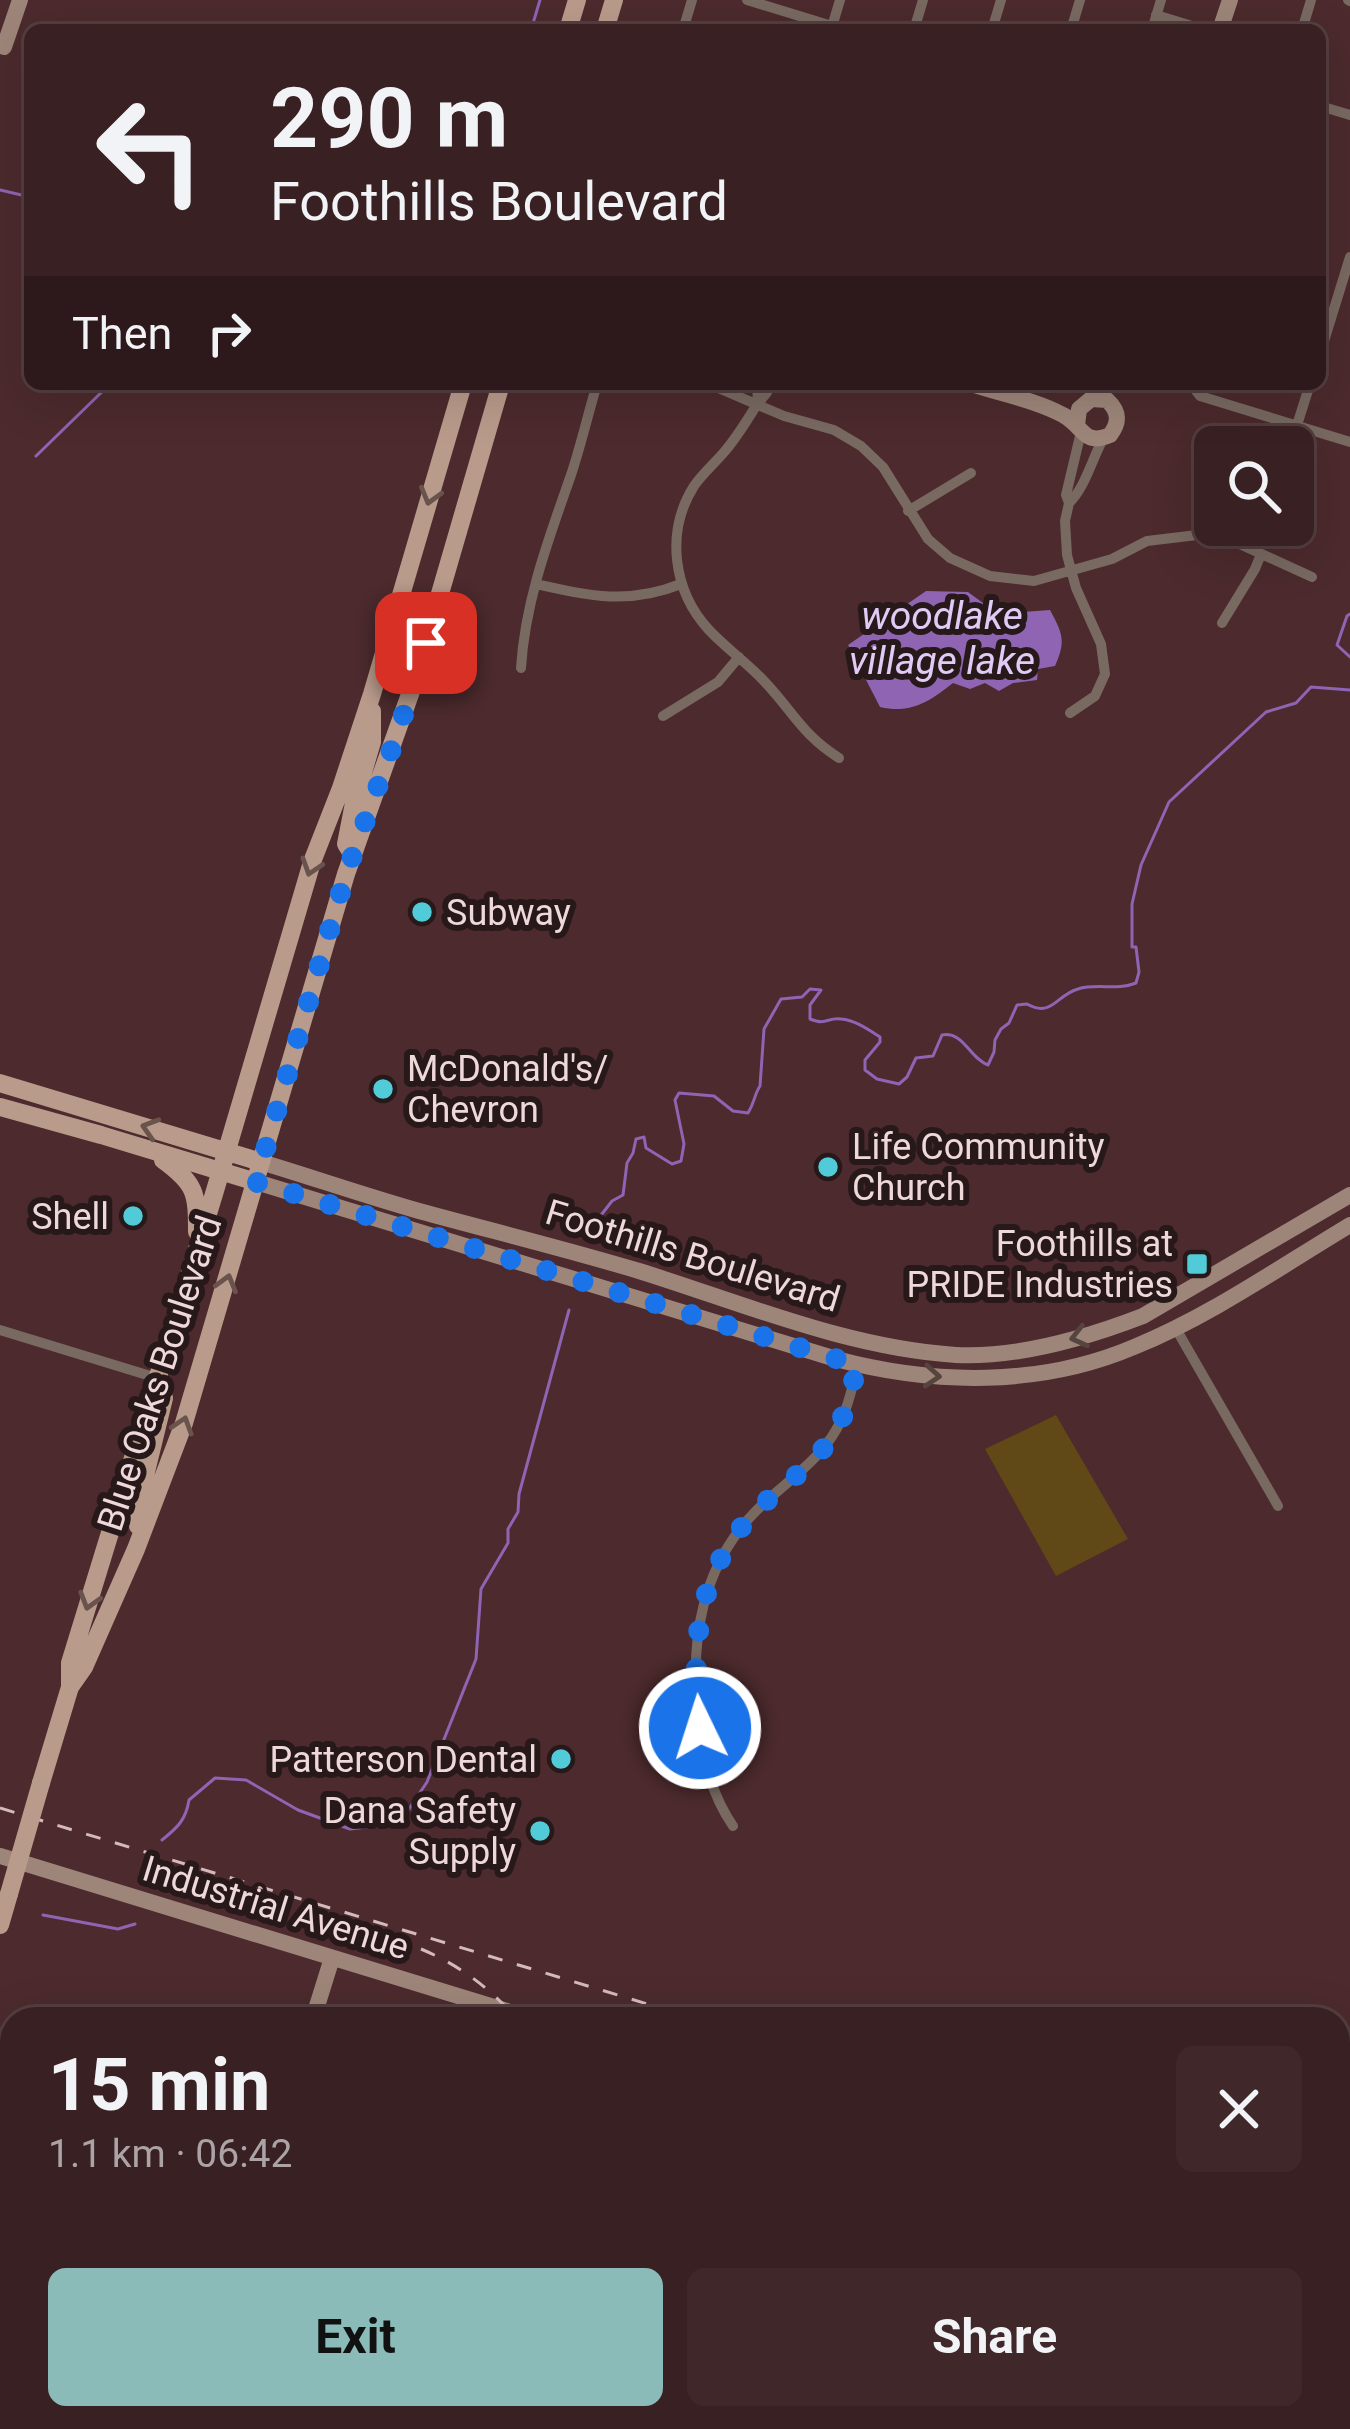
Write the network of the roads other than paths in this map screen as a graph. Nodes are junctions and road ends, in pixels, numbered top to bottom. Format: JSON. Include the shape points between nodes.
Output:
{"nodes":[{"id":1,"x":20,"y":0,"type":"edge"},
{"id":2,"x":747,"y":0,"type":"edge"},
{"id":3,"x":1161,"y":0,"type":"edge"},
{"id":4,"x":820,"y":24,"type":"edge"},
{"id":5,"x":1154,"y":24,"type":"edge"},
{"id":6,"x":4,"y":47,"type":"dead end"},
{"id":7,"x":1350,"y":257,"type":"edge"},
{"id":8,"x":1336,"y":303,"type":"junction"},
{"id":9,"x":1350,"y":309,"type":"edge"},
{"id":10,"x":1326,"y":335,"type":"edge"},
{"id":11,"x":461,"y":390,"type":"edge"},
{"id":12,"x":499,"y":390,"type":"edge"},
{"id":13,"x":595,"y":390,"type":"edge"},
{"id":14,"x":724,"y":390,"type":"edge"},
{"id":15,"x":757,"y":390,"type":"edge"},
{"id":16,"x":769,"y":390,"type":"edge"},
{"id":17,"x":990,"y":390,"type":"edge"},
{"id":18,"x":1025,"y":390,"type":"edge"},
{"id":19,"x":1193,"y":390,"type":"edge"},
{"id":20,"x":1308,"y":390,"type":"edge"},
{"id":21,"x":1112,"y":393,"type":"edge"},
{"id":22,"x":1092,"y":395,"type":"edge"},
{"id":23,"x":758,"y":403,"type":"junction"},
{"id":24,"x":1297,"y":425,"type":"junction"},
{"id":25,"x":1079,"y":428,"type":"junction"},
{"id":26,"x":1103,"y":439,"type":"junction"},
{"id":27,"x":1350,"y":442,"type":"edge"},
{"id":28,"x":971,"y":473,"type":"dead end"},
{"id":29,"x":1076,"y":478,"type":"junction"},
{"id":30,"x":908,"y":511,"type":"junction"},
{"id":31,"x":1261,"y":554,"type":"junction"},
{"id":32,"x":1071,"y":572,"type":"junction"},
{"id":33,"x":1312,"y":577,"type":"dead end"},
{"id":34,"x":536,"y":584,"type":"junction"},
{"id":35,"x":681,"y":584,"type":"junction"},
{"id":36,"x":1222,"y":623,"type":"dead end"},
{"id":37,"x":739,"y":658,"type":"junction"},
{"id":38,"x":521,"y":668,"type":"dead end"},
{"id":39,"x":372,"y":694,"type":"junction"},
{"id":40,"x":1070,"y":713,"type":"dead end"},
{"id":41,"x":663,"y":716,"type":"dead end"},
{"id":42,"x":839,"y":758,"type":"dead end"},
{"id":43,"x":353,"y":855,"type":"junction"},
{"id":44,"x":2,"y":1085,"type":"edge"},
{"id":45,"x":0,"y":1107,"type":"edge"},
{"id":46,"x":150,"y":1150,"type":"junction"},
{"id":47,"x":224,"y":1162,"type":"junction"},
{"id":48,"x":261,"y":1162,"type":"junction"},
{"id":49,"x":256,"y":1182,"type":"junction"},
{"id":50,"x":1350,"y":1197,"type":"edge"},
{"id":51,"x":1350,"y":1225,"type":"edge"},
{"id":52,"x":1318,"y":1244,"type":"junction"},
{"id":53,"x":198,"y":1249,"type":"junction"},
{"id":54,"x":1164,"y":1306,"type":"junction"},
{"id":55,"x":1175,"y":1327,"type":"junction"},
{"id":56,"x":0,"y":1330,"type":"edge"},
{"id":57,"x":864,"y":1340,"type":"junction"},
{"id":58,"x":857,"y":1365,"type":"junction"},
{"id":59,"x":157,"y":1378,"type":"junction"},
{"id":60,"x":1278,"y":1506,"type":"dead end"},
{"id":61,"x":136,"y":1549,"type":"junction"},
{"id":62,"x":70,"y":1687,"type":"junction"},
{"id":63,"x":733,"y":1826,"type":"dead end"},
{"id":64,"x":0,"y":1856,"type":"edge"},
{"id":65,"x":0,"y":1925,"type":"edge"},
{"id":66,"x":332,"y":1958,"type":"junction"},
{"id":67,"x":317,"y":2007,"type":"edge"},
{"id":68,"x":493,"y":2007,"type":"edge"}],
"edges":[{"from":1,"to":6,"type":"street"},
{"from":2,"to":4,"type":"street"},
{"from":3,"to":5,"type":"street"},
{"from":7,"to":8,"type":"street"},
{"from":8,"to":9,"type":"street"},
{"from":8,"to":10,"type":"street"},
{"from":11,"to":39,"type":"main road","name":"Blue Oaks Boulevard","one_way":true},
{"from":12,"to":43,"type":"main road","name":"Blue Oaks Boulevard","via":[[414,683]]},
{"from":13,"to":34,"type":"street"},
{"from":14,"to":23,"type":"street"},
{"from":15,"to":23,"type":"street"},
{"from":16,"to":23,"type":"street"},
{"from":17,"to":25,"type":"street","via":[[1055,411]]},
{"from":18,"to":22,"type":"street","via":[[1068,404]]},
{"from":19,"to":24,"type":"street"},
{"from":20,"to":24,"type":"street"},
{"from":21,"to":22,"type":"street"},
{"from":21,"to":26,"type":"street","via":[[1118,421]]},
{"from":22,"to":25,"type":"street","via":[[1079,409]]},
{"from":23,"to":30,"type":"street","via":[[861,446]]},
{"from":23,"to":35,"type":"street","via":[[686,501],[676,547]]},
{"from":24,"to":27,"type":"street"},
{"from":25,"to":26,"type":"street"},
{"from":25,"to":29,"type":"street"},
{"from":26,"to":29,"type":"street"},
{"from":28,"to":30,"type":"street"},
{"from":29,"to":32,"type":"street","via":[[1065,521]]},
{"from":30,"to":32,"type":"street","via":[[939,549],[976,571],[1019,581]]},
{"from":31,"to":32,"type":"street","via":[[1213,536],[1179,535]]},
{"from":31,"to":33,"type":"street"},
{"from":31,"to":36,"type":"street"},
{"from":32,"to":40,"type":"street","via":[[1105,674],[1096,697]]},
{"from":34,"to":35,"type":"street","via":[[625,598]]},
{"from":34,"to":38,"type":"street"},
{"from":35,"to":37,"type":"street","via":[[705,626]]},
{"from":37,"to":41,"type":"street","via":[[718,682]]},
{"from":37,"to":42,"type":"street","via":[[806,734]]},
{"from":39,"to":43,"type":"main road","via":[[372,742],[346,844]]},
{"from":39,"to":47,"type":"main road","name":"Blue Oaks Boulevard","one_way":true,"via":[[312,862]]},
{"from":43,"to":48,"type":"main road","name":"Blue Oaks Boulevard"},
{"from":47,"to":44,"type":"main road","name":"Foothills Boulevard","one_way":true},
{"from":45,"to":46,"type":"main road","name":"Foothills Boulevard"},
{"from":46,"to":47,"type":"main road","name":"Foothills Boulevard"},
{"from":46,"to":53,"type":"main road","via":[[192,1185]]},
{"from":47,"to":48,"type":"main road","name":"Foothills Boulevard"},
{"from":47,"to":49,"type":"main road","name":"Foothills Boulevard"},
{"from":47,"to":53,"type":"main road","name":"Blue Oaks Boulevard"},
{"from":48,"to":49,"type":"main road","name":"Blue Oaks Boulevard"},
{"from":48,"to":57,"type":"street","name":"Foothills Boulevard"},
{"from":49,"to":58,"type":"street","name":"Foothills Boulevard"},
{"from":61,"to":49,"type":"main road","name":"Blue Oaks Boulevard","one_way":true,"via":[[184,1424]]},
{"from":50,"to":52,"type":"street"},
{"from":50,"to":54,"type":"street","name":"Foothills Boulevard"},
{"from":51,"to":52,"type":"street","name":"Foothills Boulevard"},
{"from":52,"to":55,"type":"street","name":"Foothills Boulevard"},
{"from":53,"to":59,"type":"main road","name":"Blue Oaks Boulevard"},
{"from":54,"to":55,"type":"street"},
{"from":54,"to":57,"type":"street","name":"Foothills Boulevard","one_way":true,"via":[[1109,1329],[998,1353]]},
{"from":58,"to":55,"type":"street","name":"Foothills Boulevard","one_way":true,"via":[[914,1376],[1022,1376],[1107,1357]]},
{"from":55,"to":60,"type":"street"},
{"from":56,"to":59,"type":"street"},
{"from":57,"to":58,"type":"street"},
{"from":58,"to":63,"type":"street","via":[[832,1436],[741,1528],[718,1563],[700,1616],[695,1687],[706,1769]]},
{"from":59,"to":61,"type":"main road","via":[[164,1398]]},
{"from":59,"to":62,"type":"main road","name":"Blue Oaks Boulevard","one_way":true,"via":[[70,1663]]},
{"from":61,"to":62,"type":"main road","name":"Blue Oaks Boulevard"},
{"from":62,"to":65,"type":"main road","name":"Blue Oaks Boulevard","bridge":true},
{"from":64,"to":66,"type":"street","name":"Industrial Avenue"},
{"from":66,"to":67,"type":"street"},
{"from":66,"to":68,"type":"street","name":"Industrial Avenue"}]}
